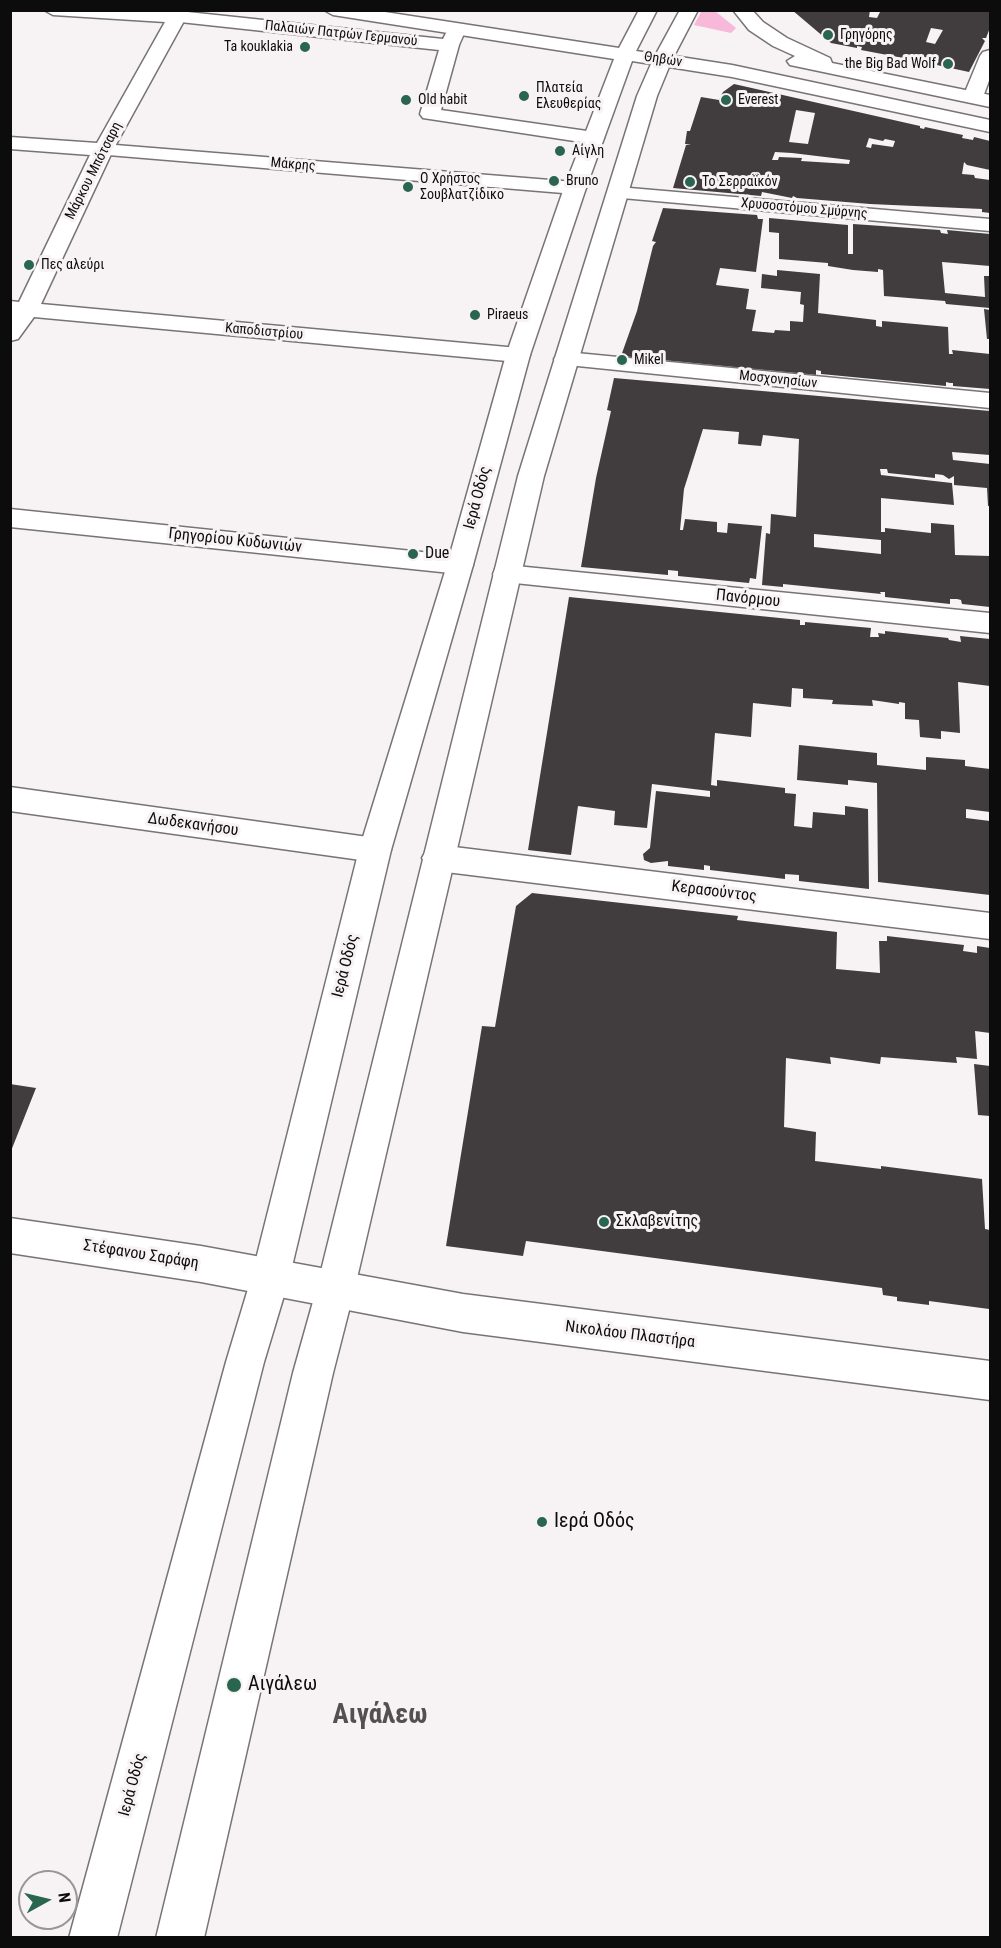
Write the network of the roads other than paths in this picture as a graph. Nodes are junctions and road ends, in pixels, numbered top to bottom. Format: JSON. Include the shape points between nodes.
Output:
{"nodes":[{"id":1,"x":53,"y":10,"type":"edge"},
{"id":2,"x":333,"y":10,"type":"edge"},
{"id":3,"x":648,"y":10,"type":"edge"},
{"id":4,"x":689,"y":10,"type":"edge"},
{"id":5,"x":742,"y":10,"type":"edge"},
{"id":6,"x":179,"y":14,"type":"edge"},
{"id":7,"x":626,"y":32,"type":"junction"},
{"id":8,"x":453,"y":37,"type":"junction"},
{"id":9,"x":672,"y":39,"type":"junction"},
{"id":10,"x":693,"y":42,"type":"dead end"},
{"id":11,"x":625,"y":54,"type":"junction"},
{"id":12,"x":769,"y":56,"type":"dead end"},
{"id":13,"x":990,"y":56,"type":"edge"},
{"id":14,"x":663,"y":60,"type":"junction"},
{"id":15,"x":888,"y":80,"type":"junction"},
{"id":16,"x":982,"y":99,"type":"edge"},
{"id":17,"x":990,"y":126,"type":"edge"},
{"id":18,"x":594,"y":138,"type":"junction"},
{"id":19,"x":10,"y":143,"type":"edge"},
{"id":20,"x":103,"y":150,"type":"junction"},
{"id":21,"x":575,"y":188,"type":"junction"},
{"id":22,"x":618,"y":193,"type":"junction"},
{"id":23,"x":990,"y":225,"type":"edge"},
{"id":24,"x":19,"y":309,"type":"edge"},
{"id":25,"x":10,"y":334,"type":"edge"},
{"id":26,"x":518,"y":355,"type":"junction"},
{"id":27,"x":566,"y":359,"type":"junction"},
{"id":28,"x":990,"y":401,"type":"edge"},
{"id":29,"x":10,"y":518,"type":"edge"},
{"id":30,"x":460,"y":565,"type":"junction"},
{"id":31,"x":506,"y":574,"type":"junction"},
{"id":32,"x":990,"y":624,"type":"edge"},
{"id":33,"x":10,"y":799,"type":"edge"},
{"id":34,"x":375,"y":850,"type":"junction"},
{"id":35,"x":438,"y":858,"type":"junction"},
{"id":36,"x":990,"y":926,"type":"edge"},
{"id":37,"x":10,"y":1235,"type":"edge"},
{"id":38,"x":270,"y":1279,"type":"junction"},
{"id":39,"x":335,"y":1291,"type":"junction"},
{"id":40,"x":990,"y":1381,"type":"edge"},
{"id":41,"x":93,"y":1938,"type":"edge"},
{"id":42,"x":180,"y":1938,"type":"edge"}],
"edges":[{"from":1,"to":6,"type":"street","name":"Παλαιών Πατρών Γερμανού"},
{"from":2,"to":8,"type":"street","name":"Θηβών"},
{"from":3,"to":7,"type":"street","name":"Ιερά Οδός"},
{"from":4,"to":9,"type":"street"},
{"from":5,"to":15,"type":"street","via":[[756,26],[804,55]]},
{"from":6,"to":8,"type":"street","name":"Παλαιών Πατρών Γερμανού"},
{"from":6,"to":20,"type":"street","name":"Μάρκου Μπότσαρη"},
{"from":7,"to":9,"type":"street","name":"Θηβών"},
{"from":7,"to":11,"type":"street","name":"Ιερά Οδός"},
{"from":8,"to":11,"type":"street","name":"Θηβών"},
{"from":8,"to":18,"type":"street","via":[[430,114]]},
{"from":9,"to":10,"type":"street","name":"Θηβών"},
{"from":9,"to":14,"type":"street"},
{"from":11,"to":14,"type":"street","name":"Θηβών"},
{"from":11,"to":18,"type":"street","name":"Ιερά Οδός"},
{"from":12,"to":15,"type":"street"},
{"from":13,"to":16,"type":"street"},
{"from":14,"to":17,"type":"street","name":"Θηβών"},
{"from":14,"to":22,"type":"street","via":[[647,96]]},
{"from":15,"to":16,"type":"street"},
{"from":18,"to":21,"type":"street","name":"Ιερά Οδός"},
{"from":19,"to":20,"type":"street","name":"Μάκρης"},
{"from":20,"to":21,"type":"street","name":"Μάκρης"},
{"from":20,"to":24,"type":"street","name":"Μάρκου Μπότσαρη"},
{"from":21,"to":26,"type":"street","name":"Ιερά Οδός"},
{"from":22,"to":23,"type":"street","name":"Χρυσοστόμου Σμύρνης"},
{"from":22,"to":27,"type":"street"},
{"from":24,"to":25,"type":"street","name":"Μάρκου Μπότσαρη"},
{"from":24,"to":26,"type":"street","name":"Καποδιστρίου"},
{"from":26,"to":30,"type":"street","name":"Ιερά Οδός"},
{"from":27,"to":28,"type":"street","name":"Μοσχονησίων"},
{"from":27,"to":31,"type":"street"},
{"from":29,"to":30,"type":"street","name":"Γρηγορίου Κυδωνιών"},
{"from":30,"to":34,"type":"street","name":"Ιερά Οδός"},
{"from":31,"to":32,"type":"street","name":"Πανόρμου"},
{"from":31,"to":35,"type":"street"},
{"from":33,"to":34,"type":"street","name":"Δωδεκανήσου"},
{"from":34,"to":38,"type":"street","name":"Ιερά Οδός"},
{"from":35,"to":36,"type":"street","name":"Κερασούντος"},
{"from":35,"to":39,"type":"street"},
{"from":37,"to":38,"type":"street","name":"Στέφανου Σαράφη","via":[[201,1264]]},
{"from":38,"to":39,"type":"street","name":"Νικολάου Πλαστήρα"},
{"from":38,"to":41,"type":"street","name":"Ιερά Οδός"},
{"from":39,"to":40,"type":"street","name":"Νικολάου Πλαστήρα","via":[[462,1313]]},
{"from":39,"to":42,"type":"street"}]}
